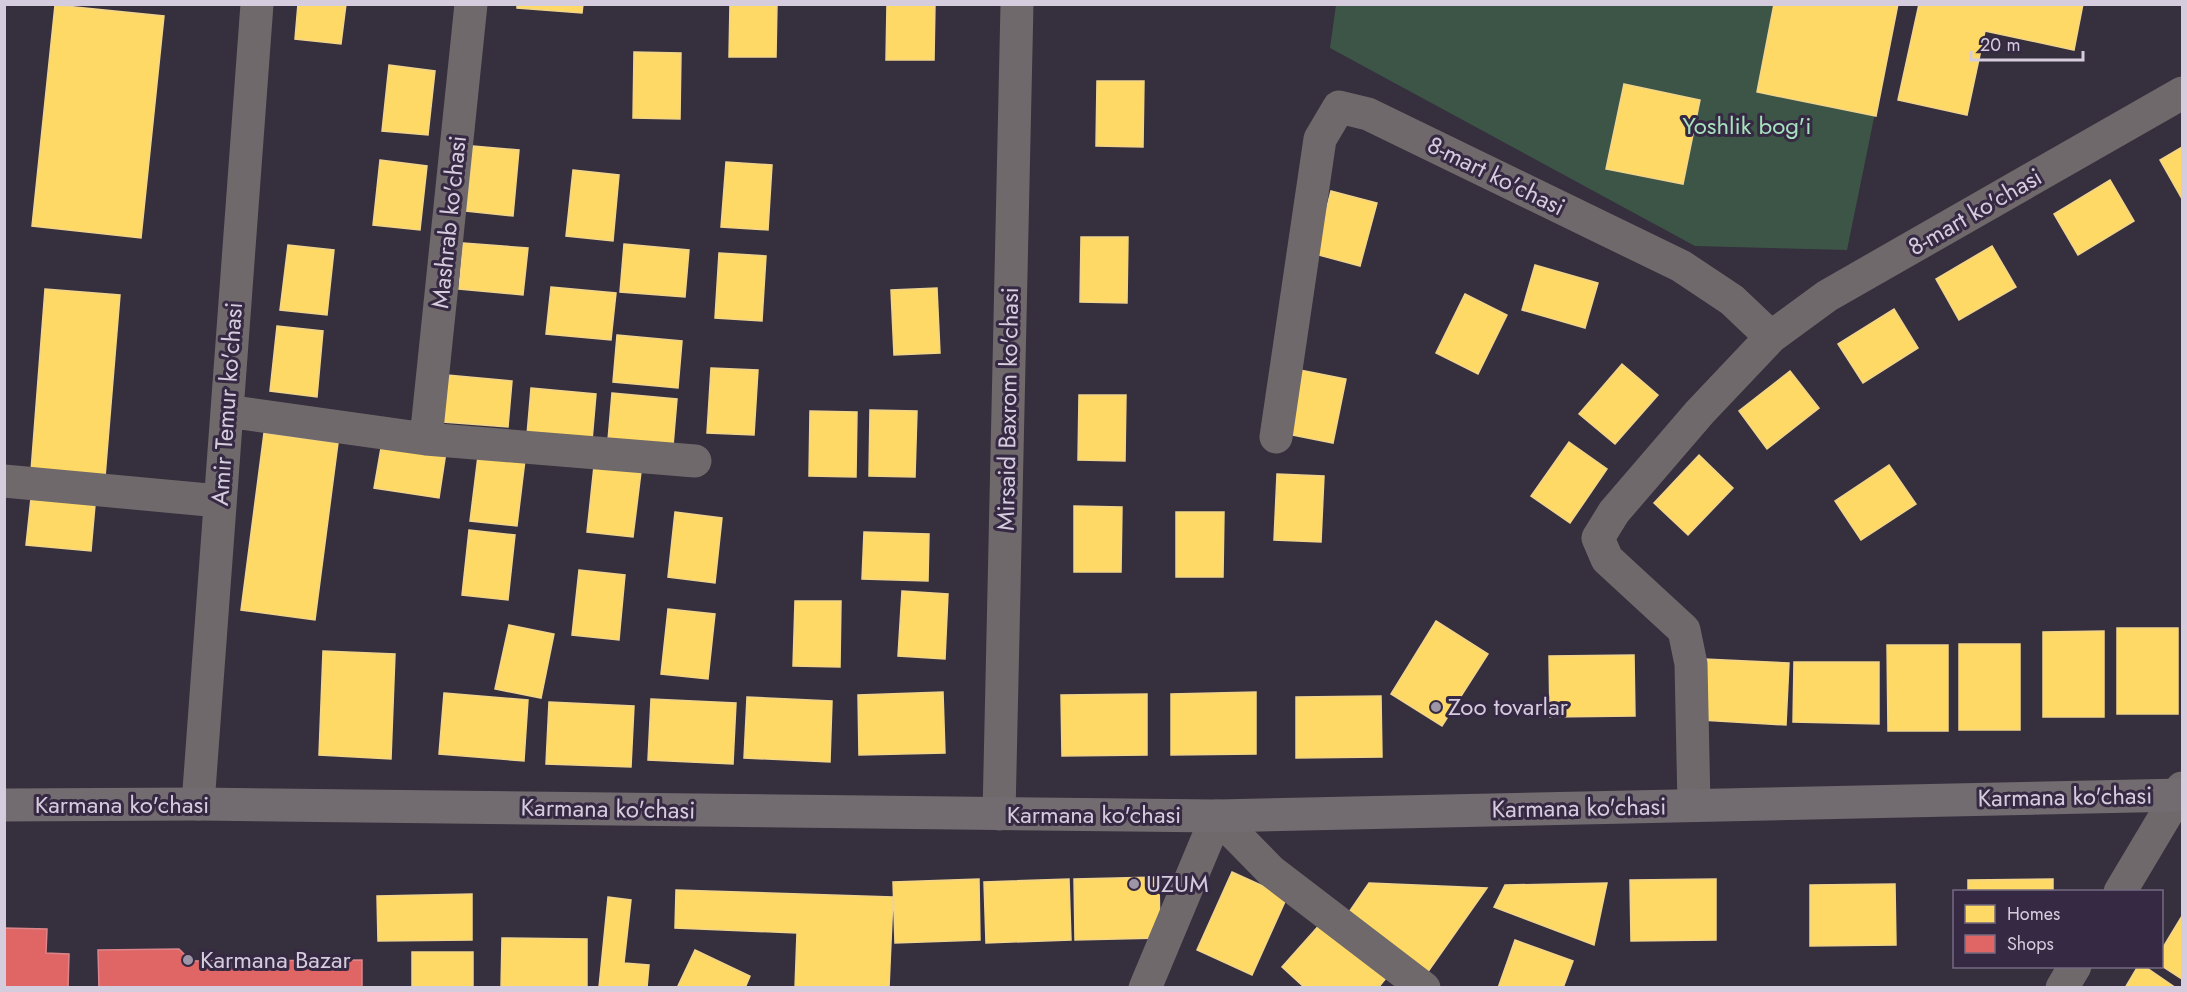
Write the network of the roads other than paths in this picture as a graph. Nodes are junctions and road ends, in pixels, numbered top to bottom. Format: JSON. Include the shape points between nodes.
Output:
{"nodes":[{"id":1,"x":257,"y":4,"type":"edge"},
{"id":2,"x":471,"y":4,"type":"edge"},
{"id":3,"x":1017,"y":4,"type":"edge"},
{"id":4,"x":2182,"y":93,"type":"edge"},
{"id":5,"x":1771,"y":337,"type":"junction"},
{"id":6,"x":227,"y":411,"type":"junction"},
{"id":7,"x":1276,"y":437,"type":"dead end"},
{"id":8,"x":426,"y":439,"type":"junction"},
{"id":9,"x":695,"y":461,"type":"dead end"},
{"id":10,"x":4,"y":481,"type":"edge"},
{"id":11,"x":219,"y":501,"type":"junction"},
{"id":12,"x":2181,"y":793,"type":"edge"},
{"id":13,"x":198,"y":804,"type":"junction"},
{"id":14,"x":4,"y":805,"type":"edge"},
{"id":15,"x":1694,"y":805,"type":"junction"},
{"id":16,"x":999,"y":814,"type":"junction"},
{"id":17,"x":1217,"y":816,"type":"junction"},
{"id":18,"x":2121,"y":890,"type":"edge"},
{"id":19,"x":2074,"y":968,"type":"edge"},
{"id":20,"x":1145,"y":987,"type":"edge"},
{"id":21,"x":1424,"y":987,"type":"edge"},
{"id":22,"x":2062,"y":987,"type":"edge"}],
"edges":[{"from":1,"to":6,"type":"street","name":"Amir Temur ko'chasi"},
{"from":2,"to":8,"type":"street","name":"Mashrab ko'chasi"},
{"from":3,"to":16,"type":"street","name":"Mirsaid Baxrom ko'chasi"},
{"from":4,"to":5,"type":"street","name":"8-mart ko'chasi","via":[[1827,296]]},
{"from":5,"to":7,"type":"street","name":"8-mart ko'chasi","via":[[1732,300],[1681,266],[1368,114],[1339,107],[1320,139]]},
{"from":5,"to":15,"type":"street","name":"8-mart ko'chasi","via":[[1700,412],[1614,512],[1598,537],[1606,559],[1684,630],[1691,663]]},
{"from":6,"to":8,"type":"street"},
{"from":6,"to":11,"type":"street","name":"Amir Temur ko'chasi"},
{"from":8,"to":9,"type":"street"},
{"from":10,"to":11,"type":"street"},
{"from":11,"to":13,"type":"street","name":"Amir Temur ko'chasi"},
{"from":12,"to":15,"type":"main road","name":"Karmana ko'chasi"},
{"from":12,"to":18,"type":"street"},
{"from":13,"to":14,"type":"main road","name":"Karmana ko'chasi"},
{"from":13,"to":16,"type":"main road","name":"Karmana ko'chasi"},
{"from":15,"to":17,"type":"main road","name":"Karmana ko'chasi"},
{"from":16,"to":17,"type":"main road","name":"Karmana ko'chasi"},
{"from":17,"to":20,"type":"street"},
{"from":17,"to":21,"type":"street","via":[[1271,871]]},
{"from":19,"to":22,"type":"street"}]}
